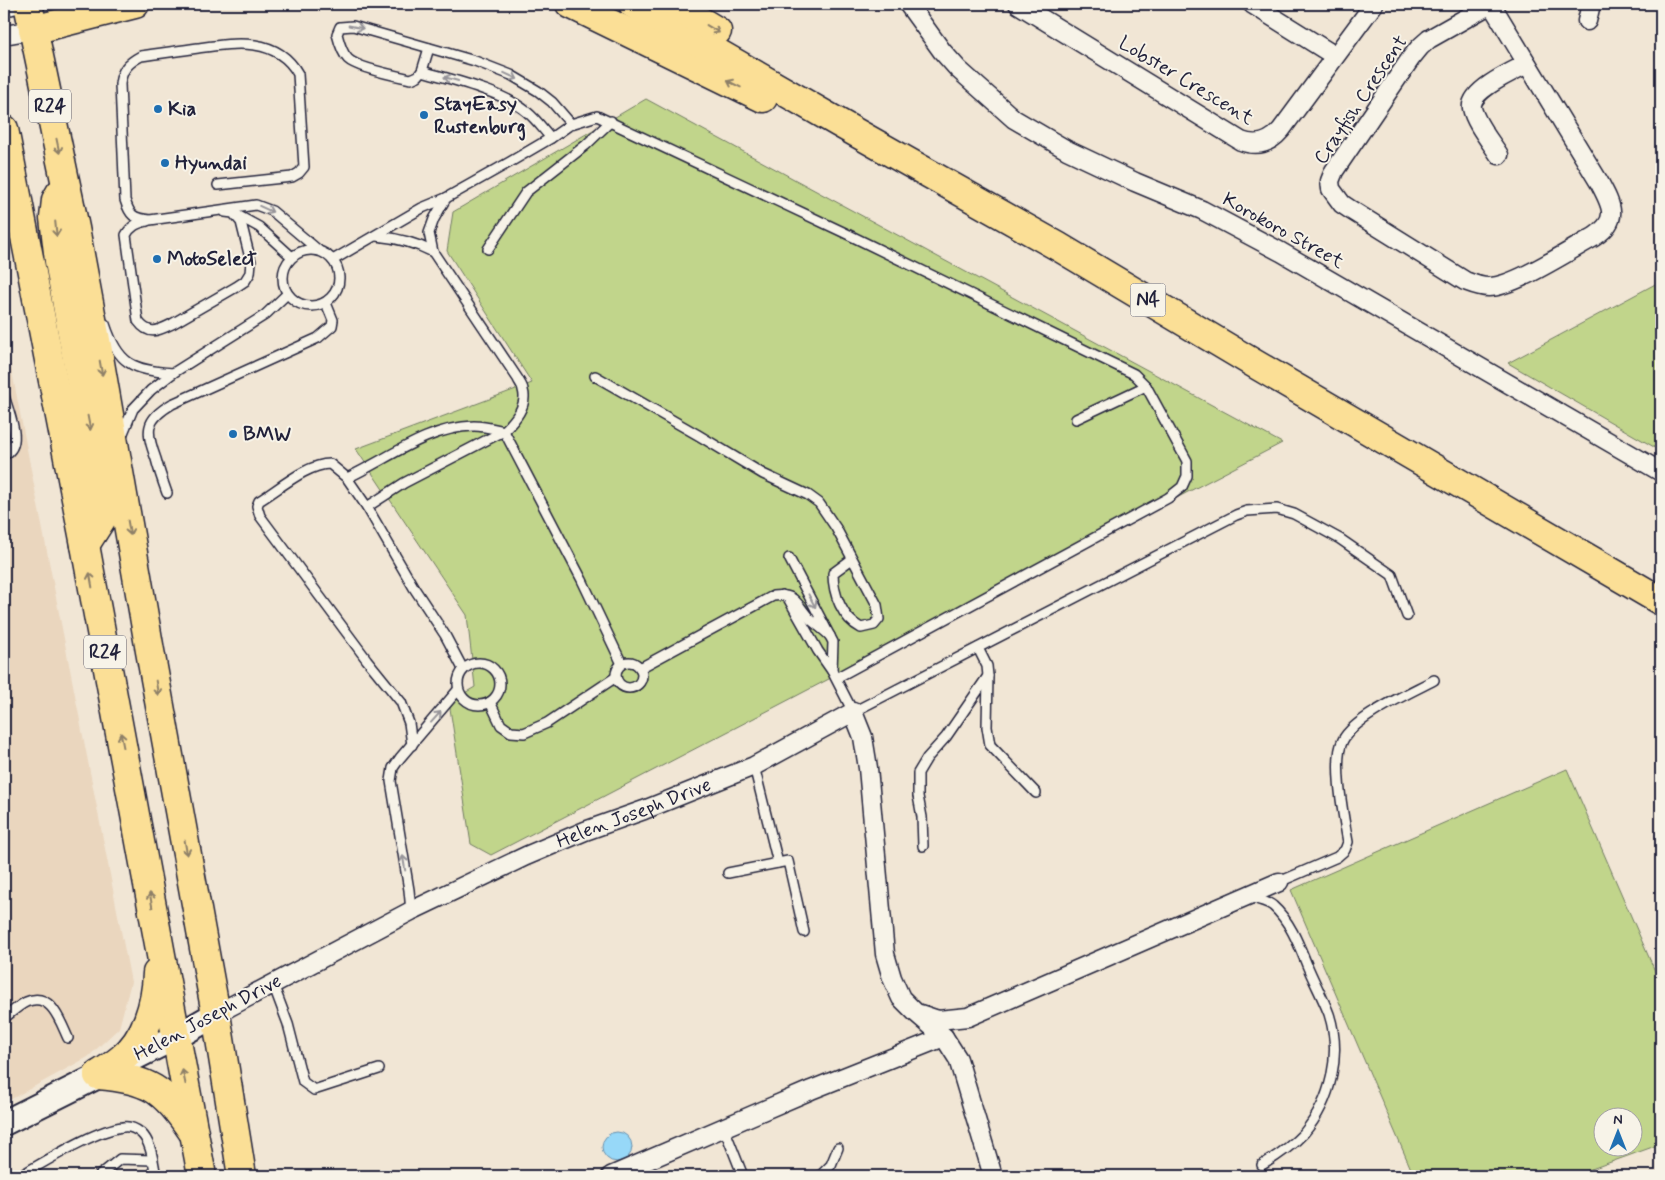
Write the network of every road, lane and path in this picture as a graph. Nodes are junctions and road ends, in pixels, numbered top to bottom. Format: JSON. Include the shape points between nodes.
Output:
{"nodes":[{"id":1,"x":16,"y":4,"type":"edge"},
{"id":2,"x":28,"y":4,"type":"edge"},
{"id":3,"x":135,"y":4,"type":"edge"},
{"id":4,"x":570,"y":4,"type":"edge"},
{"id":5,"x":633,"y":4,"type":"edge"},
{"id":6,"x":672,"y":4,"type":"edge"},
{"id":7,"x":908,"y":4,"type":"edge"},
{"id":8,"x":1018,"y":4,"type":"edge"},
{"id":9,"x":1252,"y":4,"type":"edge"},
{"id":10,"x":1374,"y":4,"type":"edge"},
{"id":11,"x":1491,"y":4,"type":"edge"},
{"id":12,"x":4,"y":7,"type":"edge"},
{"id":13,"x":33,"y":30,"type":"junction"},
{"id":14,"x":4,"y":35,"type":"edge"},
{"id":15,"x":428,"y":48,"type":"junction"},
{"id":16,"x":1335,"y":56,"type":"junction"},
{"id":17,"x":1526,"y":64,"type":"junction"},
{"id":18,"x":422,"y":71,"type":"junction"},
{"id":19,"x":611,"y":122,"type":"junction"},
{"id":20,"x":571,"y":124,"type":"junction"},
{"id":21,"x":4,"y":129,"type":"edge"},
{"id":22,"x":551,"y":138,"type":"junction"},
{"id":23,"x":1499,"y":155,"type":"dead end"},
{"id":24,"x":4,"y":166,"type":"edge"},
{"id":25,"x":65,"y":182,"type":"junction"},
{"id":26,"x":218,"y":185,"type":"dead end"},
{"id":27,"x":16,"y":192,"type":"junction"},
{"id":28,"x":446,"y":198,"type":"junction"},
{"id":29,"x":219,"y":211,"type":"junction"},
{"id":30,"x":233,"y":213,"type":"junction"},
{"id":31,"x":150,"y":220,"type":"junction"},
{"id":32,"x":75,"y":228,"type":"junction"},
{"id":33,"x":376,"y":236,"type":"junction"},
{"id":34,"x":1059,"y":247,"type":"junction"},
{"id":35,"x":488,"y":248,"type":"dead end"},
{"id":36,"x":318,"y":250,"type":"junction"},
{"id":37,"x":432,"y":252,"type":"junction"},
{"id":38,"x":292,"y":257,"type":"junction"},
{"id":39,"x":333,"y":260,"type":"junction"},
{"id":40,"x":287,"y":294,"type":"junction"},
{"id":41,"x":98,"y":300,"type":"dead end"},
{"id":42,"x":326,"y":303,"type":"junction"},
{"id":43,"x":103,"y":318,"type":"dead end"},
{"id":44,"x":1255,"y":364,"type":"junction"},
{"id":45,"x":173,"y":372,"type":"junction"},
{"id":46,"x":595,"y":376,"type":"dead end"},
{"id":47,"x":1146,"y":386,"type":"junction"},
{"id":48,"x":4,"y":395,"type":"edge"},
{"id":49,"x":1076,"y":419,"type":"dead end"},
{"id":50,"x":504,"y":431,"type":"junction"},
{"id":51,"x":116,"y":453,"type":"junction"},
{"id":52,"x":4,"y":455,"type":"edge"},
{"id":53,"x":1661,"y":472,"type":"edge"},
{"id":54,"x":347,"y":478,"type":"junction"},
{"id":55,"x":167,"y":493,"type":"dead end"},
{"id":56,"x":367,"y":507,"type":"junction"},
{"id":57,"x":85,"y":545,"type":"junction"},
{"id":58,"x":789,"y":558,"type":"dead end"},
{"id":59,"x":852,"y":559,"type":"junction"},
{"id":60,"x":782,"y":595,"type":"junction"},
{"id":61,"x":1661,"y":600,"type":"edge"},
{"id":62,"x":1407,"y":616,"type":"dead end"},
{"id":63,"x":830,"y":636,"type":"junction"},
{"id":64,"x":978,"y":648,"type":"junction"},
{"id":65,"x":622,"y":664,"type":"junction"},
{"id":66,"x":640,"y":668,"type":"junction"},
{"id":67,"x":464,"y":669,"type":"junction"},
{"id":68,"x":834,"y":674,"type":"junction"},
{"id":69,"x":988,"y":676,"type":"junction"},
{"id":70,"x":616,"y":678,"type":"junction"},
{"id":71,"x":1434,"y":680,"type":"dead end"},
{"id":72,"x":458,"y":690,"type":"junction"},
{"id":73,"x":490,"y":702,"type":"junction"},
{"id":74,"x":853,"y":712,"type":"junction"},
{"id":75,"x":412,"y":745,"type":"junction"},
{"id":76,"x":754,"y":766,"type":"junction"},
{"id":77,"x":1036,"y":793,"type":"dead end"},
{"id":78,"x":923,"y":846,"type":"dead end"},
{"id":79,"x":778,"y":863,"type":"junction"},
{"id":80,"x":728,"y":873,"type":"dead end"},
{"id":81,"x":1279,"y":882,"type":"joint"},
{"id":82,"x":1246,"y":896,"type":"junction"},
{"id":83,"x":411,"y":911,"type":"junction"},
{"id":84,"x":804,"y":932,"type":"dead end"},
{"id":85,"x":157,"y":935,"type":"junction"},
{"id":86,"x":273,"y":984,"type":"junction"},
{"id":87,"x":915,"y":1012,"type":"junction"},
{"id":88,"x":216,"y":1014,"type":"junction"},
{"id":89,"x":4,"y":1018,"type":"edge"},
{"id":90,"x":176,"y":1037,"type":"junction"},
{"id":91,"x":944,"y":1037,"type":"junction"},
{"id":92,"x":68,"y":1038,"type":"dead end"},
{"id":93,"x":379,"y":1069,"type":"dead end"},
{"id":94,"x":98,"y":1075,"type":"junction"},
{"id":95,"x":4,"y":1123,"type":"edge"},
{"id":96,"x":724,"y":1128,"type":"junction"},
{"id":97,"x":194,"y":1134,"type":"junction"},
{"id":98,"x":838,"y":1148,"type":"dead end"},
{"id":99,"x":152,"y":1160,"type":"junction"},
{"id":100,"x":1262,"y":1166,"type":"dead end"},
{"id":101,"x":25,"y":1173,"type":"dead end"},
{"id":102,"x":99,"y":1176,"type":"edge"},
{"id":103,"x":156,"y":1176,"type":"edge"},
{"id":104,"x":202,"y":1176,"type":"edge"},
{"id":105,"x":242,"y":1176,"type":"edge"},
{"id":106,"x":611,"y":1176,"type":"edge"},
{"id":107,"x":743,"y":1176,"type":"edge"},
{"id":108,"x":820,"y":1176,"type":"edge"},
{"id":109,"x":993,"y":1176,"type":"edge"}],
"edges":[{"from":1,"to":12,"type":"street"},
{"from":2,"to":13,"type":"main road","number":"R24"},
{"from":3,"to":13,"type":"main road"},
{"from":34,"to":4,"type":"main road","one_way":true,"via":[[998,220],[787,110]]},
{"from":5,"to":34,"type":"main road","number":"N4"},
{"from":6,"to":44,"type":"main road","one_way":true,"via":[[1180,308],[1232,342]]},
{"from":7,"to":53,"type":"street","name":"Korokoro Street","via":[[958,69],[1014,119],[1067,150],[1202,210],[1280,252]]},
{"from":8,"to":16,"type":"street","name":"Lobster Crescent","via":[[1248,143],[1264,143],[1275,137]]},
{"from":9,"to":16,"type":"street"},
{"from":10,"to":16,"type":"street","name":"Lobster Crescent"},
{"from":11,"to":17,"type":"street","name":"Crayfish Crescent"},
{"from":11,"to":17,"type":"street","name":"Crayfish Crescent","via":[[1429,40],[1411,58],[1334,171],[1330,181],[1336,197],[1351,210],[1465,281],[1488,288],[1514,281],[1606,230],[1611,220],[1607,196]]},
{"from":13,"to":14,"type":"street"},
{"from":13,"to":25,"type":"main road","number":"R24","one_way":true},
{"from":15,"to":18,"type":"lane"},
{"from":18,"to":15,"type":"lane","one_way":true,"via":[[411,79],[355,64],[347,58],[337,34],[340,27],[353,26]]},
{"from":15,"to":20,"type":"lane","one_way":true,"via":[[511,75],[552,102]]},
{"from":17,"to":23,"type":"street","via":[[1485,88],[1472,102],[1476,117]]},
{"from":22,"to":18,"type":"lane","one_way":true,"via":[[531,115],[514,103],[468,84]]},
{"from":19,"to":20,"type":"lane","via":[[597,116]]},
{"from":19,"to":35,"type":"lane","via":[[526,192]]},
{"from":19,"to":47,"type":"lane","via":[[1134,374]]},
{"from":20,"to":22,"type":"lane"},
{"from":21,"to":27,"type":"main road","number":"R24"},
{"from":22,"to":28,"type":"lane"},
{"from":24,"to":27,"type":"main road"},
{"from":25,"to":32,"type":"main road","number":"R24"},
{"from":25,"to":57,"type":"main road","one_way":true,"via":[[56,200],[54,218],[104,508],[101,520]]},
{"from":26,"to":31,"type":"lane","via":[[292,177],[304,167],[298,74],[292,63],[267,48],[250,43],[141,56],[125,67],[121,74],[125,200],[129,212],[138,219]]},
{"from":27,"to":57,"type":"main road","number":"R24"},
{"from":28,"to":33,"type":"lane","via":[[422,208]]},
{"from":28,"to":37,"type":"lane","via":[[429,233]]},
{"from":29,"to":30,"type":"lane"},
{"from":29,"to":31,"type":"lane"},
{"from":29,"to":36,"type":"lane","one_way":true,"via":[[256,205],[264,207]]},
{"from":30,"to":31,"type":"lane","via":[[241,222],[251,262],[245,281],[161,330],[152,331],[144,329],[138,321],[126,235],[139,222]]},
{"from":30,"to":38,"type":"lane","via":[[259,227]]},
{"from":32,"to":41,"type":"lane"},
{"from":32,"to":51,"type":"main road","number":"R24","one_way":true},
{"from":33,"to":37,"type":"lane","via":[[416,243]]},
{"from":33,"to":39,"type":"lane"},
{"from":34,"to":44,"type":"main road","number":"N4"},
{"from":36,"to":38,"type":"lane","via":[[300,252]]},
{"from":36,"to":39,"type":"lane"},
{"from":37,"to":50,"type":"lane","via":[[524,390],[517,418]]},
{"from":38,"to":40,"type":"lane","via":[[283,274]]},
{"from":39,"to":42,"type":"lane","via":[[340,278],[334,296]]},
{"from":40,"to":42,"type":"lane","via":[[309,307]]},
{"from":40,"to":45,"type":"lane","via":[[266,315]]},
{"from":42,"to":55,"type":"lane","via":[[332,326],[318,338],[172,404],[152,422],[148,436]]},
{"from":43,"to":45,"type":"lane","via":[[113,346],[132,365],[149,371]]},
{"from":44,"to":61,"type":"main road","number":"N4"},
{"from":45,"to":51,"type":"lane","via":[[133,409]]},
{"from":46,"to":59,"type":"lane","via":[[763,474],[808,495],[819,503]]},
{"from":47,"to":49,"type":"lane"},
{"from":47,"to":68,"type":"lane","via":[[1187,461],[1187,476],[1182,487],[1168,498]]},
{"from":48,"to":52,"type":"lane","via":[[15,439],[13,447]]},
{"from":50,"to":54,"type":"lane","via":[[475,426],[446,430],[423,438]]},
{"from":50,"to":56,"type":"lane","via":[[404,483]]},
{"from":50,"to":65,"type":"lane","via":[[586,587]]},
{"from":51,"to":88,"type":"main road","number":"R24","one_way":true},
{"from":54,"to":56,"type":"lane"},
{"from":54,"to":75,"type":"lane","via":[[330,464],[320,464],[259,501],[258,511],[401,702]]},
{"from":56,"to":67,"type":"lane"},
{"from":85,"to":57,"type":"main road","number":"R24","one_way":true},
{"from":58,"to":63,"type":"lane","one_way":true},
{"from":59,"to":59,"type":"lane","via":[[877,606],[879,618],[874,624],[860,628],[851,623],[833,586],[833,573]]},
{"from":60,"to":63,"type":"lane","via":[[796,600],[810,619]]},
{"from":60,"to":66,"type":"lane","via":[[773,596]]},
{"from":60,"to":68,"type":"lane","via":[[788,598]]},
{"from":62,"to":64,"type":"lane","via":[[1392,575],[1340,539],[1294,514],[1262,509],[1236,515]]},
{"from":63,"to":68,"type":"lane"},
{"from":64,"to":69,"type":"lane"},
{"from":64,"to":74,"type":"lane"},
{"from":65,"to":66,"type":"lane","via":[[632,662]]},
{"from":65,"to":70,"type":"lane"},
{"from":66,"to":70,"type":"lane","via":[[640,683],[631,688],[621,686]]},
{"from":67,"to":72,"type":"lane","via":[[459,677]]},
{"from":67,"to":73,"type":"lane","via":[[479,663],[496,673],[498,692]]},
{"from":68,"to":74,"type":"lane"},
{"from":69,"to":77,"type":"lane","via":[[990,745]]},
{"from":69,"to":78,"type":"lane","via":[[918,773]]},
{"from":70,"to":73,"type":"lane","via":[[524,734],[512,732],[501,725]]},
{"from":71,"to":81,"type":"lane","via":[[1364,718],[1342,740],[1338,767],[1348,842],[1345,850],[1337,857]]},
{"from":72,"to":73,"type":"lane","via":[[471,704],[478,706]]},
{"from":75,"to":72,"type":"lane","one_way":true},
{"from":74,"to":76,"type":"street","name":"Helen Joseph Drive"},
{"from":74,"to":87,"type":"street","via":[[864,737],[885,954],[901,998]]},
{"from":83,"to":75,"type":"lane","one_way":true,"via":[[391,781],[393,768]]},
{"from":76,"to":79,"type":"lane"},
{"from":76,"to":83,"type":"street","name":"Helen Joseph Drive","via":[[560,842]]},
{"from":79,"to":80,"type":"lane"},
{"from":79,"to":84,"type":"lane","via":[[788,861]]},
{"from":81,"to":82,"type":"street"},
{"from":82,"to":87,"type":"street","via":[[968,1017],[938,1020]]},
{"from":82,"to":100,"type":"lane","via":[[1272,905],[1294,934],[1329,1015],[1335,1051],[1329,1088],[1315,1117],[1286,1150]]},
{"from":83,"to":86,"type":"street","name":"Helen Joseph Drive"},
{"from":85,"to":90,"type":"main road","number":"R24"},
{"from":85,"to":94,"type":"main road","via":[[152,1011],[145,1028],[123,1058]]},
{"from":86,"to":88,"type":"street","name":"Helen Joseph Drive"},
{"from":86,"to":93,"type":"lane","via":[[288,1024],[303,1082],[314,1090]]},
{"from":87,"to":91,"type":"street"},
{"from":88,"to":90,"type":"street","name":"Helen Joseph Drive"},
{"from":88,"to":105,"type":"main road","number":"R24"},
{"from":89,"to":92,"type":"lane","via":[[25,1002],[44,1000],[53,1009]]},
{"from":90,"to":94,"type":"street","name":"Helen Joseph Drive"},
{"from":97,"to":90,"type":"main road","number":"R24","one_way":true},
{"from":91,"to":96,"type":"street"},
{"from":91,"to":109,"type":"street","via":[[958,1059]]},
{"from":94,"to":95,"type":"street","name":"Helen Joseph Drive"},
{"from":94,"to":97,"type":"main road","via":[[124,1077],[157,1090],[172,1103]]},
{"from":96,"to":106,"type":"street"},
{"from":96,"to":107,"type":"lane"},
{"from":97,"to":104,"type":"main road","number":"R24"},
{"from":98,"to":108,"type":"lane","via":[[831,1164]]},
{"from":99,"to":101,"type":"lane","via":[[145,1137],[132,1128],[123,1127],[82,1142]]},
{"from":99,"to":102,"type":"lane","via":[[120,1159]]},
{"from":99,"to":103,"type":"lane"}]}
